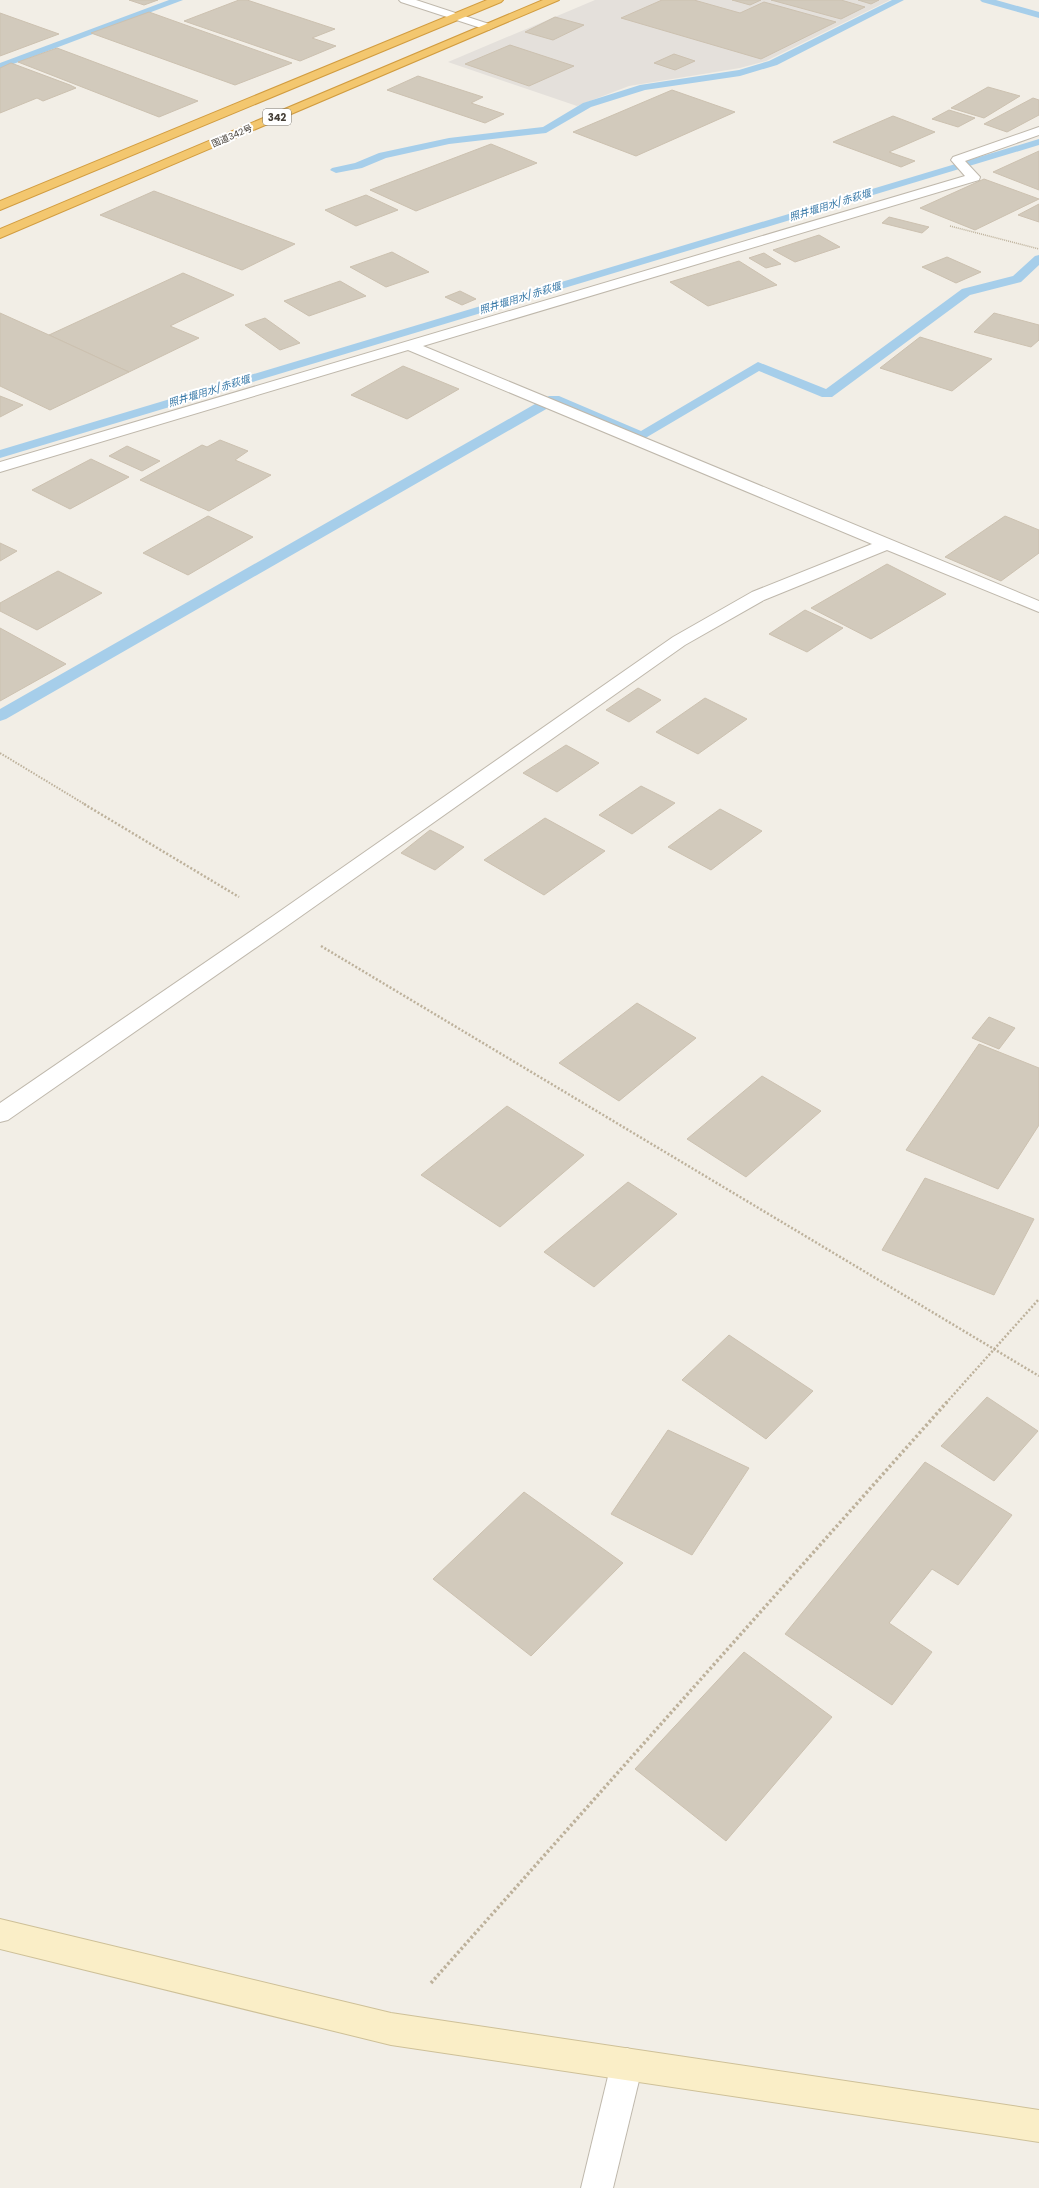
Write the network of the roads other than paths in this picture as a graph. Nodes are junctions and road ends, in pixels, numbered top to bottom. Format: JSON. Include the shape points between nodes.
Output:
{"nodes":[{"id":1,"x":405,"y":0,"type":"edge"},
{"id":2,"x":497,"y":0,"type":"edge"},
{"id":3,"x":553,"y":0,"type":"edge"},
{"id":4,"x":458,"y":16,"type":"junction"},
{"id":5,"x":488,"y":27,"type":"junction"},
{"id":6,"x":1039,"y":131,"type":"edge"},
{"id":7,"x":0,"y":206,"type":"edge"},
{"id":8,"x":0,"y":234,"type":"edge"},
{"id":9,"x":411,"y":346,"type":"junction"},
{"id":10,"x":0,"y":467,"type":"edge"},
{"id":11,"x":886,"y":544,"type":"junction"},
{"id":12,"x":1039,"y":607,"type":"edge"},
{"id":13,"x":0,"y":1114,"type":"edge"},
{"id":14,"x":0,"y":1934,"type":"edge"},
{"id":15,"x":627,"y":2064,"type":"junction"},
{"id":16,"x":1039,"y":2126,"type":"edge"},
{"id":17,"x":597,"y":2188,"type":"edge"}],
"edges":[{"from":1,"to":4,"type":"street"},
{"from":2,"to":4,"type":"highway","number":"342"},
{"from":3,"to":5,"type":"highway","name":"国道342号","number":"342"},
{"from":4,"to":5,"type":"street"},
{"from":4,"to":7,"type":"highway","number":"342"},
{"from":5,"to":8,"type":"highway","name":"国道342号","number":"342"},
{"from":6,"to":9,"type":"street","via":[[957,160],[974,177]]},
{"from":9,"to":10,"type":"street"},
{"from":9,"to":11,"type":"street"},
{"from":11,"to":12,"type":"street"},
{"from":11,"to":13,"type":"street","via":[[758,596],[679,641]]},
{"from":14,"to":15,"type":"street","via":[[391,2028]]},
{"from":15,"to":16,"type":"street"},
{"from":15,"to":17,"type":"street"}]}
